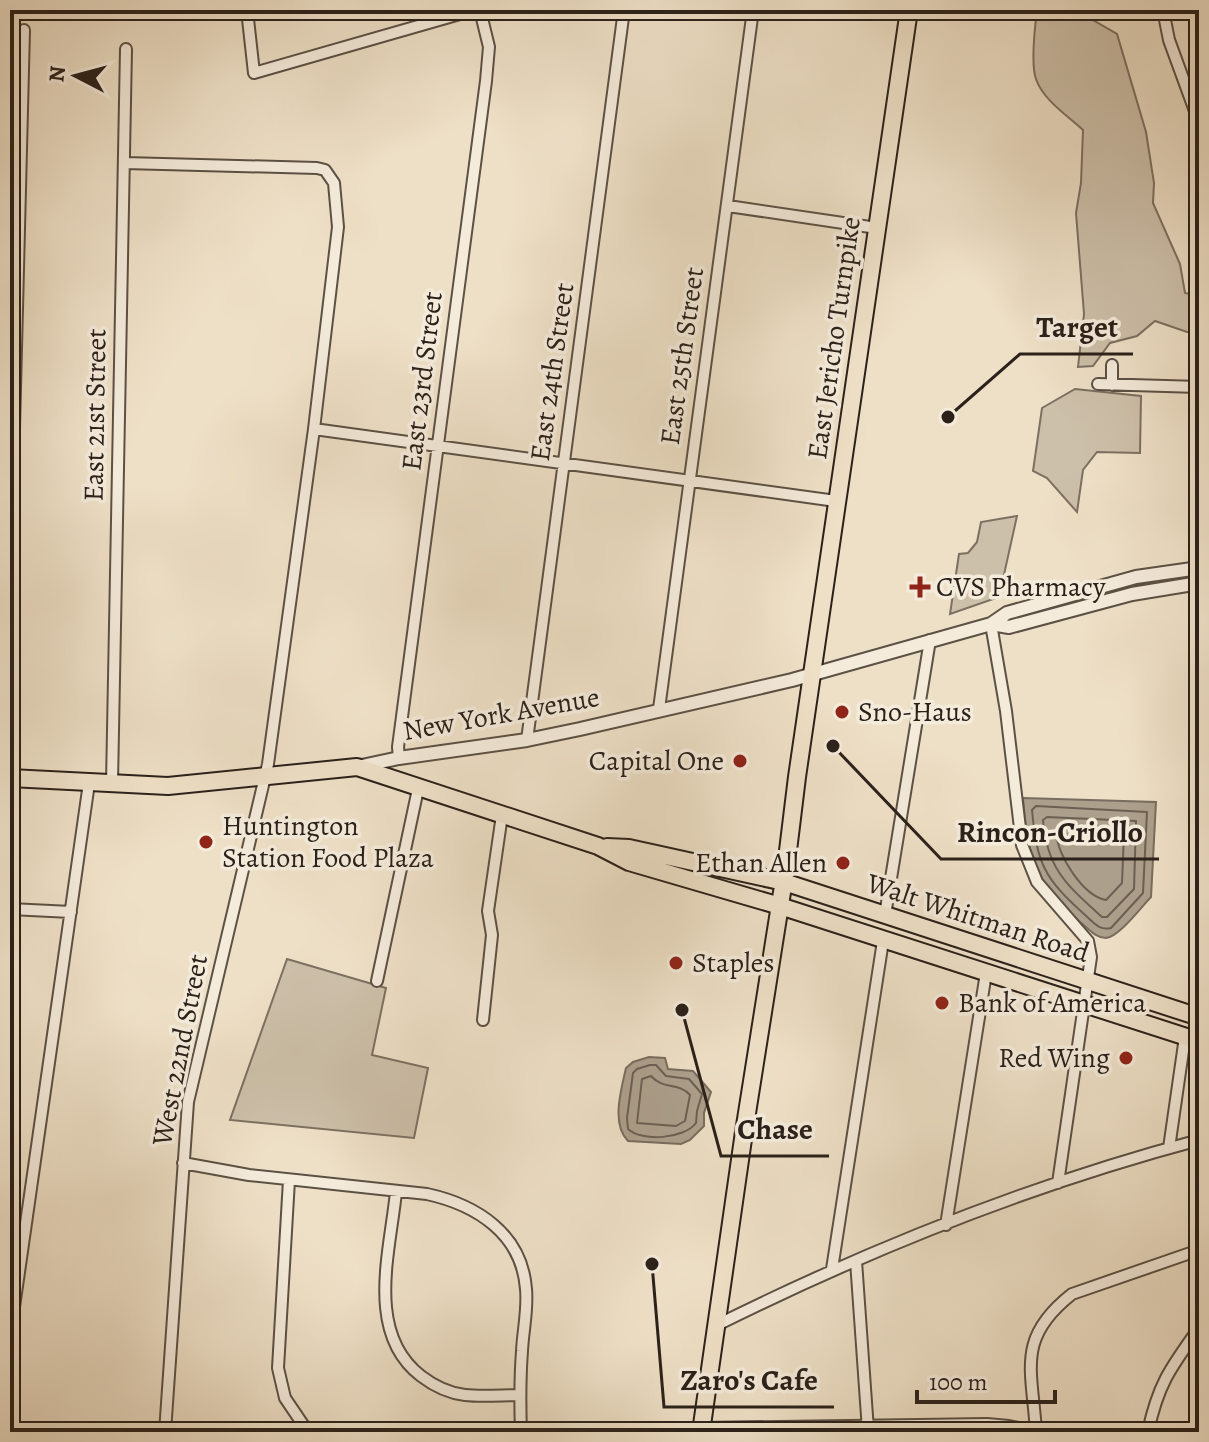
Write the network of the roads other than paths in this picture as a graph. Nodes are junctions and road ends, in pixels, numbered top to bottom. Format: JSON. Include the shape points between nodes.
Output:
{"nodes":[{"id":1,"x":247,"y":10,"type":"edge"},
{"id":2,"x":477,"y":10,"type":"edge"},
{"id":3,"x":624,"y":10,"type":"edge"},
{"id":4,"x":753,"y":10,"type":"edge"},
{"id":5,"x":909,"y":10,"type":"edge"},
{"id":6,"x":1163,"y":10,"type":"edge"},
{"id":7,"x":24,"y":30,"type":"dead end"},
{"id":8,"x":126,"y":49,"type":"dead end"},
{"id":9,"x":1199,"y":122,"type":"edge"},
{"id":10,"x":125,"y":163,"type":"junction"},
{"id":11,"x":728,"y":206,"type":"junction"},
{"id":12,"x":877,"y":228,"type":"junction"},
{"id":13,"x":1112,"y":365,"type":"dead end"},
{"id":14,"x":1098,"y":384,"type":"dead end"},
{"id":15,"x":1112,"y":385,"type":"junction"},
{"id":16,"x":1199,"y":387,"type":"edge"},
{"id":17,"x":314,"y":429,"type":"junction"},
{"id":18,"x":438,"y":447,"type":"junction"},
{"id":19,"x":564,"y":462,"type":"junction"},
{"id":20,"x":689,"y":480,"type":"junction"},
{"id":21,"x":836,"y":501,"type":"junction"},
{"id":22,"x":1199,"y":568,"type":"edge"},
{"id":23,"x":1199,"y":583,"type":"edge"},
{"id":24,"x":10,"y":587,"type":"edge"},
{"id":25,"x":991,"y":624,"type":"junction"},
{"id":26,"x":930,"y":640,"type":"junction"},
{"id":27,"x":812,"y":674,"type":"junction"},
{"id":28,"x":659,"y":709,"type":"junction"},
{"id":29,"x":527,"y":740,"type":"junction"},
{"id":30,"x":399,"y":758,"type":"junction"},
{"id":31,"x":357,"y":767,"type":"junction"},
{"id":32,"x":289,"y":775,"type":"junction"},
{"id":33,"x":264,"y":777,"type":"junction"},
{"id":34,"x":10,"y":778,"type":"edge"},
{"id":35,"x":89,"y":783,"type":"junction"},
{"id":36,"x":112,"y":783,"type":"junction"},
{"id":37,"x":418,"y":789,"type":"junction"},
{"id":38,"x":502,"y":815,"type":"junction"},
{"id":39,"x":598,"y":846,"type":"junction"},
{"id":40,"x":784,"y":882,"type":"junction"},
{"id":41,"x":780,"y":906,"type":"junction"},
{"id":42,"x":10,"y":909,"type":"edge"},
{"id":43,"x":71,"y":912,"type":"junction"},
{"id":44,"x":885,"y":915,"type":"junction"},
{"id":45,"x":883,"y":941,"type":"junction"},
{"id":46,"x":986,"y":973,"type":"junction"},
{"id":47,"x":377,"y":981,"type":"dead end"},
{"id":48,"x":1088,"y":982,"type":"junction"},
{"id":49,"x":1085,"y":1005,"type":"junction"},
{"id":50,"x":1199,"y":1017,"type":"edge"},
{"id":51,"x":483,"y":1020,"type":"dead end"},
{"id":52,"x":1192,"y":1039,"type":"edge"},
{"id":53,"x":1199,"y":1140,"type":"edge"},
{"id":54,"x":1169,"y":1148,"type":"junction"},
{"id":55,"x":183,"y":1163,"type":"junction"},
{"id":56,"x":289,"y":1180,"type":"junction"},
{"id":57,"x":1058,"y":1183,"type":"junction"},
{"id":58,"x":396,"y":1192,"type":"junction"},
{"id":59,"x":946,"y":1225,"type":"junction"},
{"id":60,"x":1199,"y":1250,"type":"edge"},
{"id":61,"x":856,"y":1261,"type":"junction"},
{"id":62,"x":832,"y":1269,"type":"junction"},
{"id":63,"x":715,"y":1326,"type":"junction"},
{"id":64,"x":1199,"y":1328,"type":"edge"},
{"id":65,"x":10,"y":1335,"type":"edge"},
{"id":66,"x":520,"y":1395,"type":"junction"},
{"id":67,"x":868,"y":1429,"type":"edge"},
{"id":68,"x":701,"y":1430,"type":"edge"},
{"id":69,"x":165,"y":1432,"type":"edge"},
{"id":70,"x":308,"y":1432,"type":"edge"},
{"id":71,"x":521,"y":1432,"type":"edge"},
{"id":72,"x":1036,"y":1432,"type":"edge"},
{"id":73,"x":1148,"y":1432,"type":"edge"}],
"edges":[{"from":1,"to":2,"type":"street","via":[[254,73]]},
{"from":2,"to":18,"type":"street","name":"East 23rd Street","via":[[489,47],[486,81]]},
{"from":3,"to":19,"type":"street","name":"East 24th Street"},
{"from":4,"to":11,"type":"street","name":"East 25th Street"},
{"from":5,"to":12,"type":"main road","name":"East Jericho Turnpike"},
{"from":6,"to":9,"type":"street"},
{"from":7,"to":24,"type":"street"},
{"from":8,"to":10,"type":"street","name":"East 21st Street"},
{"from":10,"to":17,"type":"street","name":"West 22nd Street","via":[[325,170],[334,183],[338,227]]},
{"from":10,"to":36,"type":"street","name":"East 21st Street"},
{"from":11,"to":12,"type":"street"},
{"from":11,"to":20,"type":"street","name":"East 25th Street"},
{"from":12,"to":21,"type":"main road","name":"East Jericho Turnpike"},
{"from":13,"to":15,"type":"street"},
{"from":14,"to":15,"type":"street"},
{"from":15,"to":16,"type":"street"},
{"from":17,"to":18,"type":"street"},
{"from":17,"to":33,"type":"street","name":"West 22nd Street"},
{"from":18,"to":19,"type":"street"},
{"from":18,"to":30,"type":"street","name":"East 23rd Street"},
{"from":19,"to":20,"type":"street"},
{"from":19,"to":29,"type":"street","name":"East 24th Street"},
{"from":20,"to":21,"type":"street"},
{"from":20,"to":28,"type":"street","name":"East 25th Street"},
{"from":21,"to":27,"type":"main road","name":"East Jericho Turnpike"},
{"from":22,"to":25,"type":"street","name":"New York Avenue","via":[[1136,577],[1007,613]]},
{"from":23,"to":25,"type":"street","name":"New York Avenue","via":[[1132,594],[1009,627]]},
{"from":25,"to":26,"type":"street","name":"New York Avenue"},
{"from":25,"to":48,"type":"street","via":[[1022,845],[1037,882],[1088,941]]},
{"from":26,"to":27,"type":"street","name":"New York Avenue"},
{"from":26,"to":44,"type":"street"},
{"from":27,"to":28,"type":"street","name":"New York Avenue"},
{"from":27,"to":40,"type":"main road","name":"East Jericho Turnpike"},
{"from":28,"to":29,"type":"street","name":"New York Avenue"},
{"from":29,"to":30,"type":"street","name":"New York Avenue"},
{"from":30,"to":31,"type":"street","name":"New York Avenue"},
{"from":30,"to":37,"type":"street","via":[[403,773]]},
{"from":31,"to":32,"type":"main road","name":"New York Avenue"},
{"from":31,"to":37,"type":"main road","name":"Walt Whitman Road"},
{"from":32,"to":33,"type":"main road","name":"New York Avenue"},
{"from":32,"to":37,"type":"main road","name":"Walt Whitman Road","via":[[345,775]]},
{"from":33,"to":36,"type":"main road","name":"New York Avenue","via":[[168,786]]},
{"from":33,"to":55,"type":"street","name":"West 22nd Street","via":[[192,1083]]},
{"from":34,"to":35,"type":"main road","name":"New York Avenue"},
{"from":35,"to":36,"type":"main road","name":"New York Avenue"},
{"from":35,"to":43,"type":"street"},
{"from":37,"to":38,"type":"main road","name":"Walt Whitman Road"},
{"from":37,"to":47,"type":"street"},
{"from":38,"to":39,"type":"main road","name":"Walt Whitman Road"},
{"from":38,"to":51,"type":"street","via":[[488,911],[492,935]]},
{"from":39,"to":40,"type":"main road","name":"Walt Whitman Road"},
{"from":39,"to":41,"type":"main road","name":"Walt Whitman Road","via":[[629,862]]},
{"from":40,"to":41,"type":"main road","name":"East Jericho Turnpike"},
{"from":40,"to":44,"type":"main road","name":"Walt Whitman Road"},
{"from":41,"to":45,"type":"main road","name":"Walt Whitman Road"},
{"from":41,"to":63,"type":"main road","name":"East Jericho Turnpike"},
{"from":42,"to":43,"type":"street"},
{"from":43,"to":65,"type":"street"},
{"from":44,"to":48,"type":"main road","name":"Walt Whitman Road"},
{"from":45,"to":46,"type":"main road","name":"Walt Whitman Road"},
{"from":45,"to":62,"type":"street"},
{"from":46,"to":49,"type":"main road","name":"Walt Whitman Road"},
{"from":46,"to":59,"type":"street"},
{"from":48,"to":49,"type":"street"},
{"from":48,"to":50,"type":"main road","name":"Walt Whitman Road"},
{"from":49,"to":52,"type":"main road","name":"Walt Whitman Road"},
{"from":49,"to":57,"type":"street"},
{"from":52,"to":54,"type":"street"},
{"from":53,"to":54,"type":"street"},
{"from":54,"to":57,"type":"street"},
{"from":55,"to":56,"type":"street"},
{"from":55,"to":69,"type":"street","name":"West 22nd Street"},
{"from":56,"to":58,"type":"street"},
{"from":56,"to":70,"type":"street","via":[[278,1368],[285,1398]]},
{"from":57,"to":59,"type":"street"},
{"from":58,"to":66,"type":"street","via":[[452,1199],[475,1210],[516,1251],[526,1288]]},
{"from":58,"to":66,"type":"street","via":[[385,1311],[398,1353],[435,1387],[464,1395]]},
{"from":59,"to":61,"type":"street"},
{"from":60,"to":72,"type":"street","via":[[1072,1294],[1055,1307],[1030,1355]]},
{"from":61,"to":62,"type":"street"},
{"from":61,"to":67,"type":"street"},
{"from":62,"to":63,"type":"street"},
{"from":63,"to":68,"type":"main road","name":"East Jericho Turnpike"},
{"from":64,"to":73,"type":"street","via":[[1167,1373]]},
{"from":66,"to":71,"type":"street"},
{"from":67,"to":68,"type":"street"},
{"from":67,"to":72,"type":"street","via":[[987,1424]]}]}
